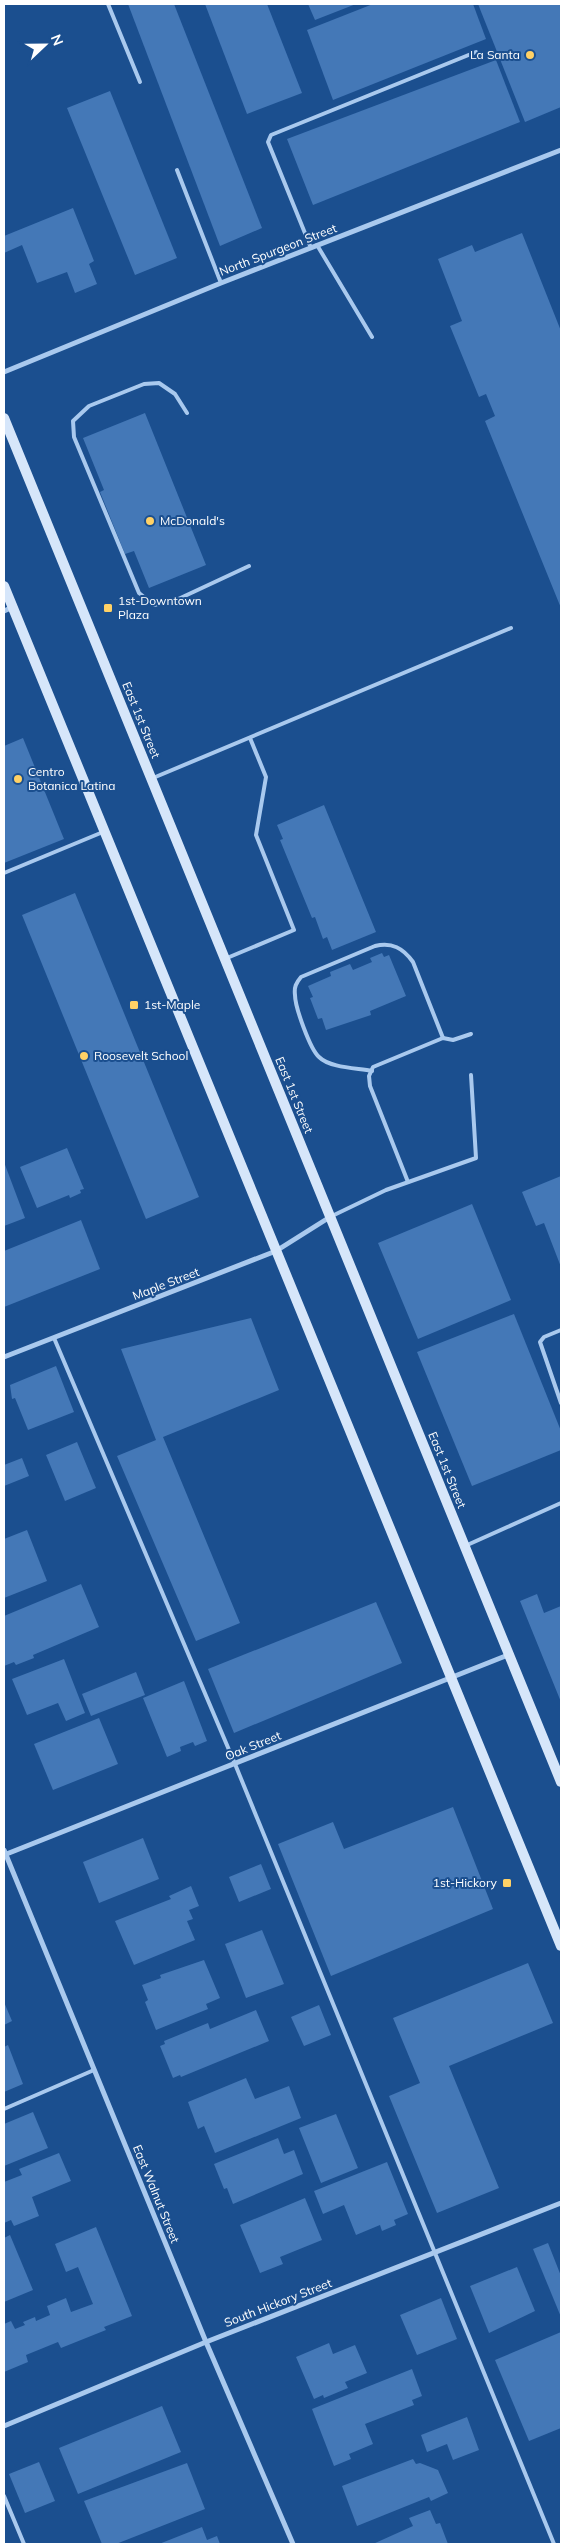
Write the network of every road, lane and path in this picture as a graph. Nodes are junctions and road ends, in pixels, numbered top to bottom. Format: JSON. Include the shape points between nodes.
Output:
{"nodes":[{"id":1,"x":108,"y":4,"type":"edge"},
{"id":2,"x":476,"y":52,"type":"dead end"},
{"id":3,"x":140,"y":82,"type":"dead end"},
{"id":4,"x":561,"y":150,"type":"edge"},
{"id":5,"x":177,"y":170,"type":"dead end"},
{"id":6,"x":317,"y":245,"type":"junction"},
{"id":7,"x":311,"y":248,"type":"junction"},
{"id":8,"x":221,"y":283,"type":"junction"},
{"id":9,"x":372,"y":337,"type":"dead end"},
{"id":10,"x":4,"y":372,"type":"edge"},
{"id":11,"x":187,"y":412,"type":"dead end"},
{"id":12,"x":4,"y":418,"type":"edge"},
{"id":13,"x":249,"y":566,"type":"dead end"},
{"id":14,"x":4,"y":586,"type":"edge"},
{"id":15,"x":8,"y":609,"type":"edge"},
{"id":16,"x":511,"y":628,"type":"dead end"},
{"id":17,"x":250,"y":738,"type":"junction"},
{"id":18,"x":151,"y":779,"type":"junction"},
{"id":19,"x":105,"y":832,"type":"junction"},
{"id":20,"x":4,"y":873,"type":"edge"},
{"id":21,"x":225,"y":959,"type":"junction"},
{"id":22,"x":471,"y":1034,"type":"dead end"},
{"id":23,"x":443,"y":1038,"type":"junction"},
{"id":24,"x":372,"y":1071,"type":"junction"},
{"id":25,"x":471,"y":1075,"type":"dead end"},
{"id":26,"x":408,"y":1182,"type":"junction"},
{"id":27,"x":330,"y":1217,"type":"junction"},
{"id":28,"x":276,"y":1252,"type":"junction"},
{"id":29,"x":561,"y":1330,"type":"edge"},
{"id":30,"x":54,"y":1338,"type":"junction"},
{"id":31,"x":4,"y":1357,"type":"edge"},
{"id":32,"x":561,"y":1403,"type":"edge"},
{"id":33,"x":561,"y":1504,"type":"edge"},
{"id":34,"x":464,"y":1546,"type":"junction"},
{"id":35,"x":509,"y":1654,"type":"junction"},
{"id":36,"x":451,"y":1678,"type":"junction"},
{"id":37,"x":235,"y":1764,"type":"junction"},
{"id":38,"x":561,"y":1782,"type":"edge"},
{"id":39,"x":4,"y":1853,"type":"edge"},
{"id":40,"x":561,"y":1946,"type":"edge"},
{"id":41,"x":94,"y":2070,"type":"junction"},
{"id":42,"x":4,"y":2109,"type":"edge"},
{"id":43,"x":561,"y":2203,"type":"edge"},
{"id":44,"x":434,"y":2254,"type":"junction"},
{"id":45,"x":206,"y":2342,"type":"junction"},
{"id":46,"x":4,"y":2426,"type":"edge"},
{"id":47,"x":4,"y":2496,"type":"edge"},
{"id":48,"x":24,"y":2544,"type":"edge"},
{"id":49,"x":293,"y":2544,"type":"edge"},
{"id":50,"x":554,"y":2544,"type":"edge"}],
"edges":[{"from":1,"to":3,"type":"lane"},
{"from":2,"to":7,"type":"lane","via":[[271,135],[268,142]]},
{"from":4,"to":6,"type":"street","name":"North Spurgeon Street"},
{"from":5,"to":8,"type":"lane"},
{"from":6,"to":7,"type":"street","name":"North Spurgeon Street"},
{"from":6,"to":9,"type":"lane"},
{"from":7,"to":8,"type":"street","name":"North Spurgeon Street"},
{"from":8,"to":10,"type":"street","name":"North Spurgeon Street"},
{"from":11,"to":13,"type":"lane","via":[[175,394],[159,383],[144,384],[89,406],[73,421],[74,437],[138,593],[154,605],[174,601]]},
{"from":12,"to":18,"type":"main road","name":"East 1st Street"},
{"from":14,"to":15,"type":"main road"},
{"from":15,"to":19,"type":"main road"},
{"from":16,"to":17,"type":"lane"},
{"from":17,"to":18,"type":"lane"},
{"from":17,"to":21,"type":"lane","via":[[266,777],[256,835],[294,930]]},
{"from":18,"to":21,"type":"main road","name":"East 1st Street"},
{"from":19,"to":20,"type":"lane"},
{"from":19,"to":28,"type":"main road"},
{"from":21,"to":27,"type":"main road","name":"East 1st Street"},
{"from":22,"to":23,"type":"lane","via":[[453,1040]]},
{"from":23,"to":24,"type":"lane","via":[[373,1067]]},
{"from":23,"to":24,"type":"lane","via":[[413,962],[396,946],[375,946],[301,977],[295,985],[294,997],[312,1048],[319,1057]]},
{"from":24,"to":26,"type":"lane","via":[[370,1086]]},
{"from":25,"to":26,"type":"lane","via":[[476,1158]]},
{"from":26,"to":27,"type":"lane"},
{"from":27,"to":28,"type":"street","name":"Maple Street"},
{"from":27,"to":34,"type":"main road","name":"East 1st Street"},
{"from":28,"to":30,"type":"street","name":"Maple Street"},
{"from":28,"to":36,"type":"main road"},
{"from":29,"to":32,"type":"lane","via":[[540,1342]]},
{"from":30,"to":31,"type":"street","name":"Maple Street"},
{"from":30,"to":37,"type":"lane"},
{"from":33,"to":34,"type":"lane"},
{"from":34,"to":35,"type":"main road","name":"East 1st Street"},
{"from":35,"to":36,"type":"street","name":"Oak Street"},
{"from":35,"to":38,"type":"main road","name":"East 1st Street"},
{"from":36,"to":37,"type":"street","name":"Oak Street"},
{"from":36,"to":40,"type":"main road"},
{"from":37,"to":39,"type":"street","name":"Oak Street"},
{"from":37,"to":44,"type":"lane"},
{"from":39,"to":41,"type":"street","name":"East Walnut Street"},
{"from":41,"to":42,"type":"lane"},
{"from":41,"to":45,"type":"street","name":"East Walnut Street"},
{"from":43,"to":44,"type":"street","name":"South Hickory Street"},
{"from":44,"to":45,"type":"street","name":"South Hickory Street"},
{"from":44,"to":50,"type":"lane"},
{"from":45,"to":46,"type":"street","name":"South Hickory Street"},
{"from":45,"to":49,"type":"street","name":"East Walnut Street"},
{"from":47,"to":48,"type":"lane"}]}
